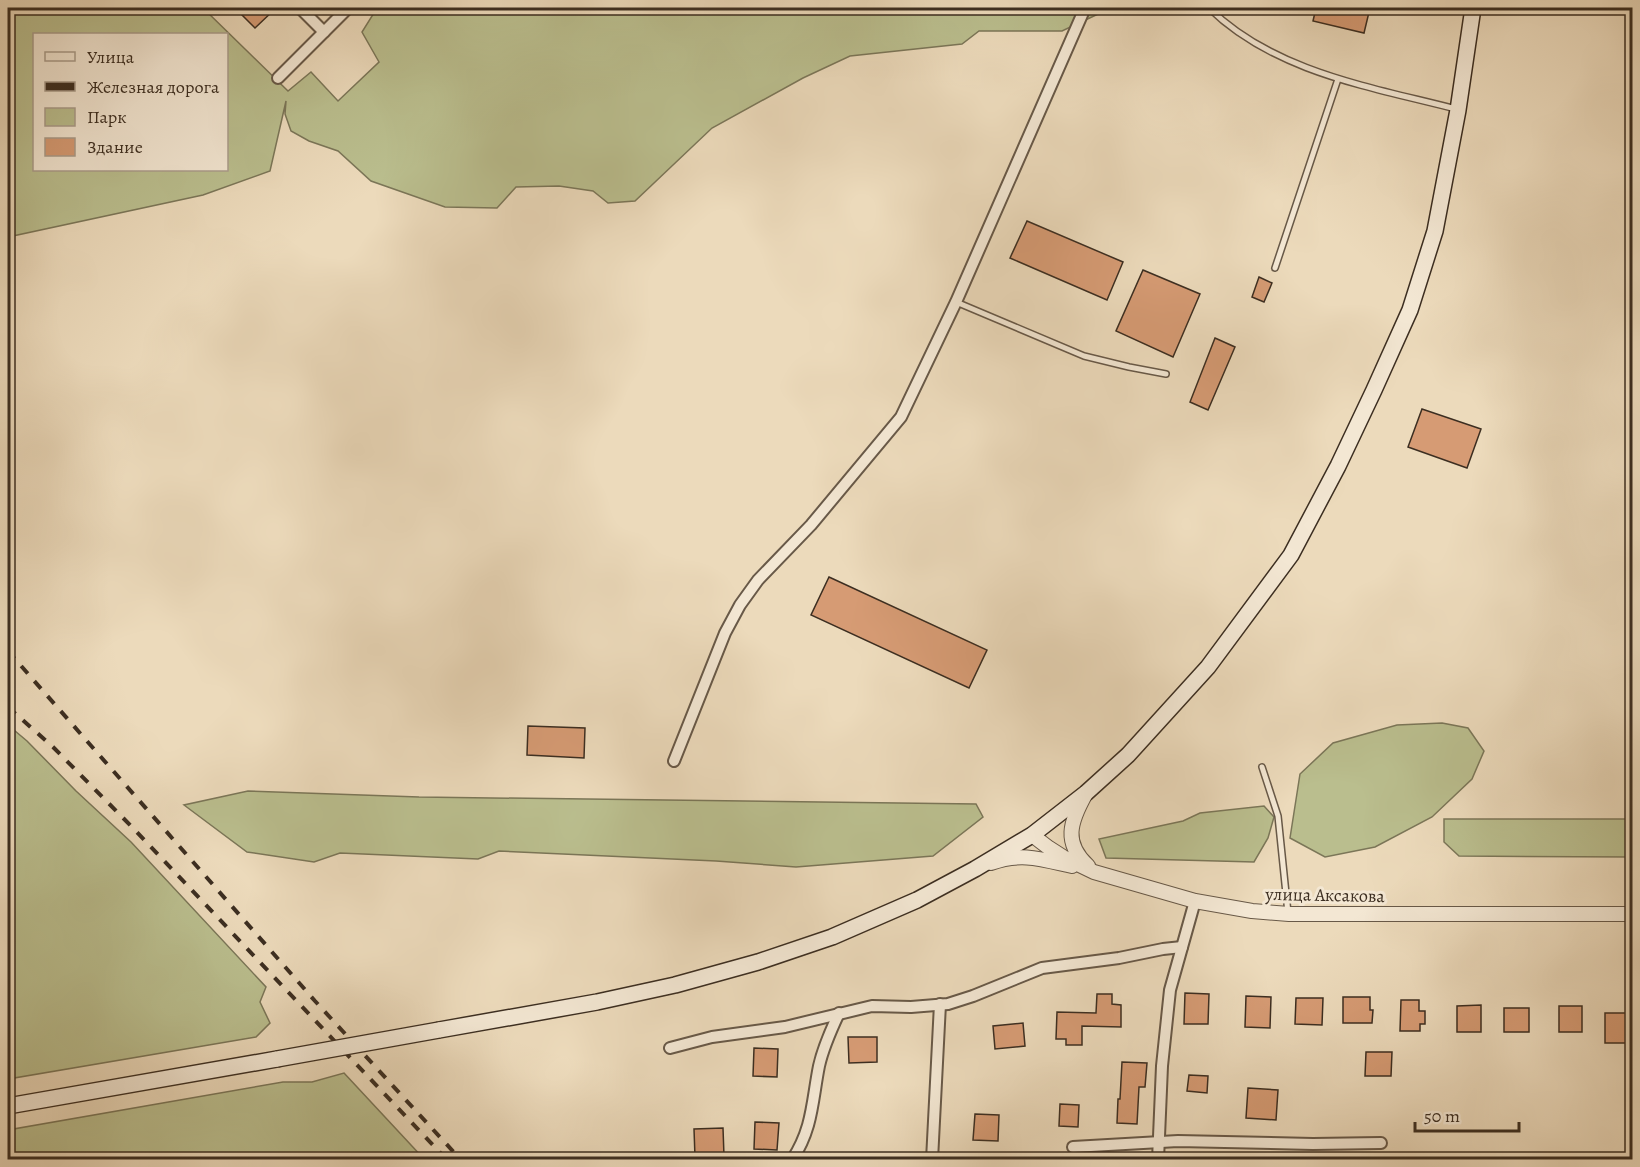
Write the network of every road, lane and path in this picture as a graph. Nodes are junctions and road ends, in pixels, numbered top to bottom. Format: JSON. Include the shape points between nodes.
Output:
{"nodes":[{"id":1,"x":300,"y":8,"type":"edge"},
{"id":2,"x":348,"y":8,"type":"edge"},
{"id":3,"x":1085,"y":8,"type":"edge"},
{"id":4,"x":1209,"y":8,"type":"edge"},
{"id":5,"x":1473,"y":8,"type":"edge"},
{"id":6,"x":324,"y":32,"type":"junction"},
{"id":7,"x":278,"y":78,"type":"dead end"},
{"id":8,"x":1338,"y":79,"type":"junction"},
{"id":9,"x":1458,"y":110,"type":"junction"},
{"id":10,"x":1275,"y":268,"type":"dead end"},
{"id":11,"x":956,"y":302,"type":"junction"},
{"id":12,"x":1166,"y":374,"type":"dead end"},
{"id":13,"x":674,"y":761,"type":"dead end"},
{"id":14,"x":1262,"y":767,"type":"dead end"},
{"id":15,"x":1086,"y":793,"type":"junction"},
{"id":16,"x":1032,"y":835,"type":"junction"},
{"id":17,"x":975,"y":869,"type":"junction"},
{"id":18,"x":1094,"y":872,"type":"junction"},
{"id":19,"x":1195,"y":902,"type":"junction"},
{"id":20,"x":1632,"y":914,"type":"edge"},
{"id":21,"x":1288,"y":915,"type":"junction"},
{"id":22,"x":1182,"y":947,"type":"junction"},
{"id":23,"x":940,"y":1004,"type":"junction"},
{"id":24,"x":839,"y":1013,"type":"junction"},
{"id":25,"x":670,"y":1048,"type":"dead end"},
{"id":26,"x":8,"y":1106,"type":"edge"},
{"id":27,"x":1159,"y":1142,"type":"junction"},
{"id":28,"x":1381,"y":1143,"type":"dead end"},
{"id":29,"x":1073,"y":1147,"type":"dead end"},
{"id":30,"x":792,"y":1160,"type":"edge"},
{"id":31,"x":932,"y":1160,"type":"edge"},
{"id":32,"x":1158,"y":1160,"type":"edge"}],
"edges":[{"from":1,"to":6,"type":"street"},
{"from":2,"to":6,"type":"street"},
{"from":3,"to":11,"type":"street"},
{"from":4,"to":8,"type":"lane","via":[[1280,57]]},
{"from":5,"to":9,"type":"main road"},
{"from":6,"to":7,"type":"street"},
{"from":8,"to":9,"type":"lane"},
{"from":8,"to":10,"type":"lane"},
{"from":9,"to":15,"type":"main road","via":[[1435,231],[1410,310],[1292,555],[1208,667],[1128,755]]},
{"from":11,"to":12,"type":"lane","via":[[1084,356]]},
{"from":11,"to":13,"type":"street","via":[[901,417],[740,605]]},
{"from":14,"to":21,"type":"lane","via":[[1278,816]]},
{"from":15,"to":16,"type":"main road"},
{"from":15,"to":18,"type":"street","via":[[1071,836],[1073,849]]},
{"from":16,"to":17,"type":"main road"},
{"from":16,"to":18,"type":"street","name":"улица Аксакова","via":[[1063,857]]},
{"from":17,"to":18,"type":"street","via":[[1005,858],[1024,857]]},
{"from":17,"to":26,"type":"main road","bridge":true,"via":[[907,905],[832,937],[675,985]]},
{"from":18,"to":19,"type":"street","name":"улица Аксакова"},
{"from":19,"to":21,"type":"street","name":"улица Аксакова"},
{"from":19,"to":22,"type":"street"},
{"from":20,"to":21,"type":"street","name":"улица Аксакова"},
{"from":22,"to":23,"type":"street","via":[[1042,969],[973,996]]},
{"from":22,"to":27,"type":"street","via":[[1170,990]]},
{"from":23,"to":24,"type":"street","via":[[872,1006]]},
{"from":23,"to":31,"type":"street"},
{"from":24,"to":25,"type":"street"},
{"from":24,"to":30,"type":"street","via":[[819,1064],[809,1124]]},
{"from":27,"to":28,"type":"street"},
{"from":27,"to":29,"type":"street"},
{"from":27,"to":32,"type":"street"}]}
